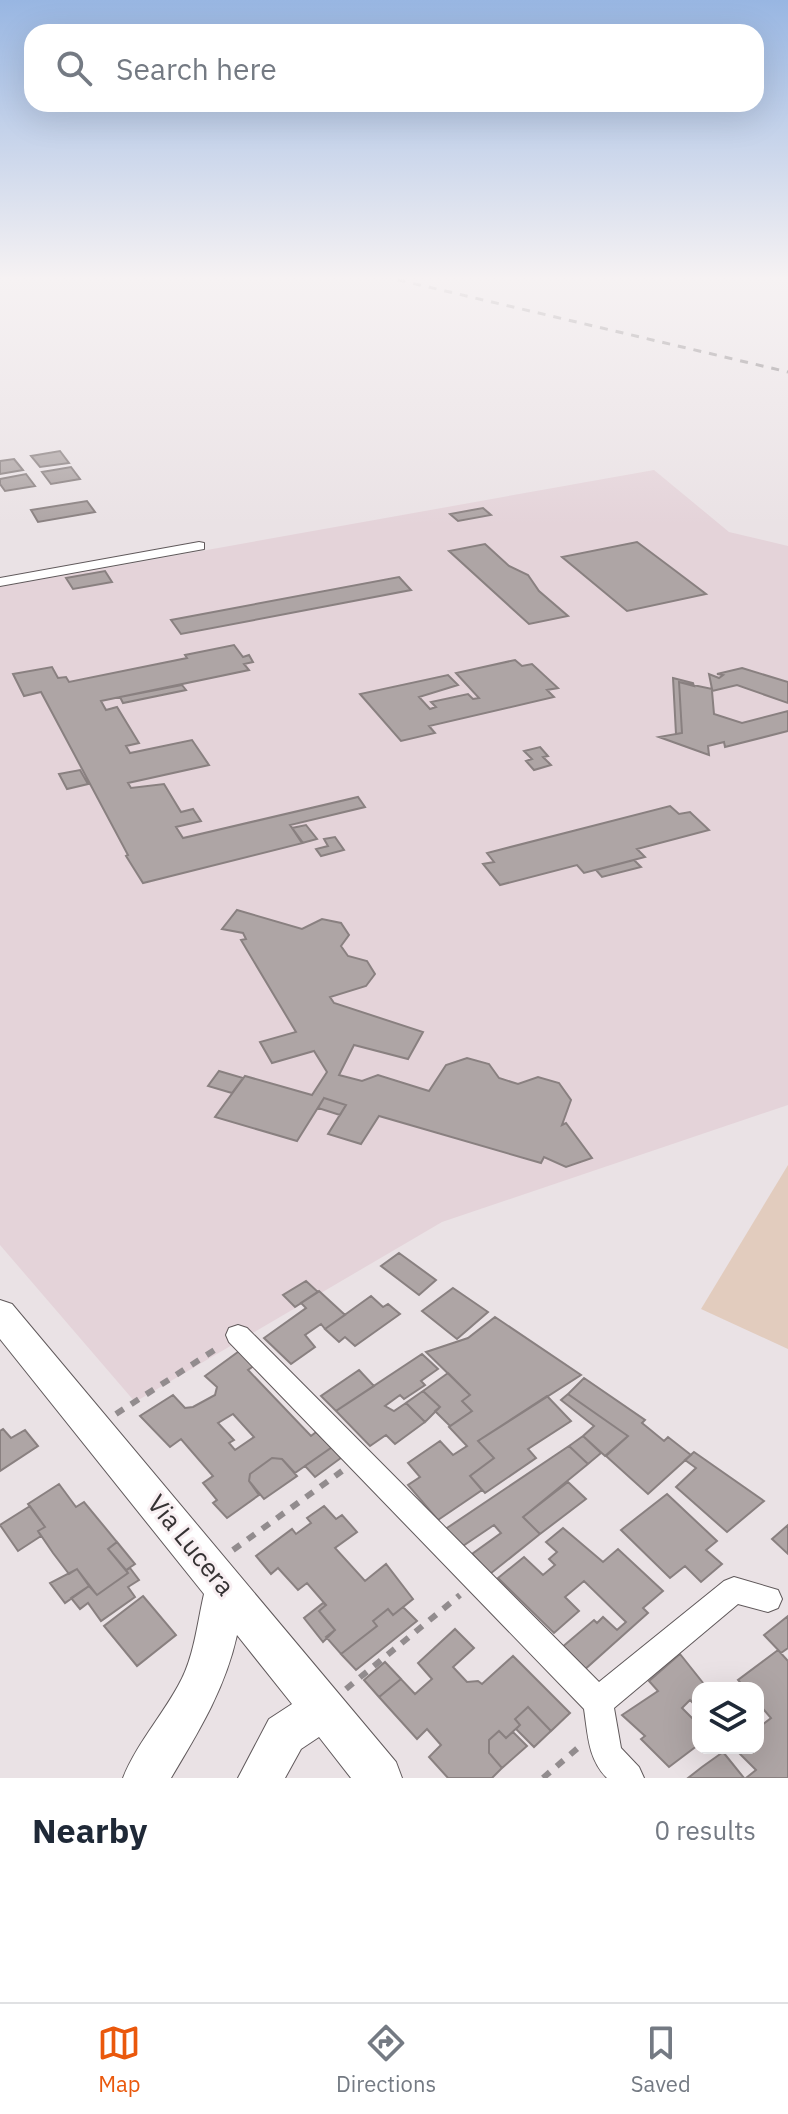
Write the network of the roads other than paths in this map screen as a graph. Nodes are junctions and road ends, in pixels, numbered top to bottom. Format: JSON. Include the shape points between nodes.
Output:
{"nodes":[{"id":1,"x":199,"y":546,"type":"dead end"},
{"id":2,"x":0,"y":582,"type":"edge"},
{"id":3,"x":0,"y":1314,"type":"edge"},
{"id":4,"x":238,"y":1335,"type":"road end"},
{"id":5,"x":226,"y":1588,"type":"junction"},
{"id":6,"x":768,"y":1599,"type":"dead end"},
{"id":7,"x":322,"y":1709,"type":"junction"},
{"id":8,"x":600,"y":1714,"type":"junction"},
{"id":9,"x":145,"y":1778,"type":"edge"},
{"id":10,"x":260,"y":1778,"type":"edge"},
{"id":11,"x":380,"y":1778,"type":"edge"},
{"id":12,"x":628,"y":1778,"type":"edge"}],
"edges":[{"from":1,"to":2,"type":"street"},
{"from":3,"to":5,"type":"main road","name":"Via Lucera"},
{"from":4,"to":8,"type":"street"},
{"from":5,"to":7,"type":"main road","name":"Via Lucera"},
{"from":5,"to":9,"type":"main road","via":[[196,1697]]},
{"from":6,"to":8,"type":"street","via":[[734,1590]]},
{"from":7,"to":10,"type":"main road","via":[[285,1734]]},
{"from":7,"to":11,"type":"main road","name":"Via Lucera"},
{"from":8,"to":12,"type":"street","via":[[607,1756]]}]}
